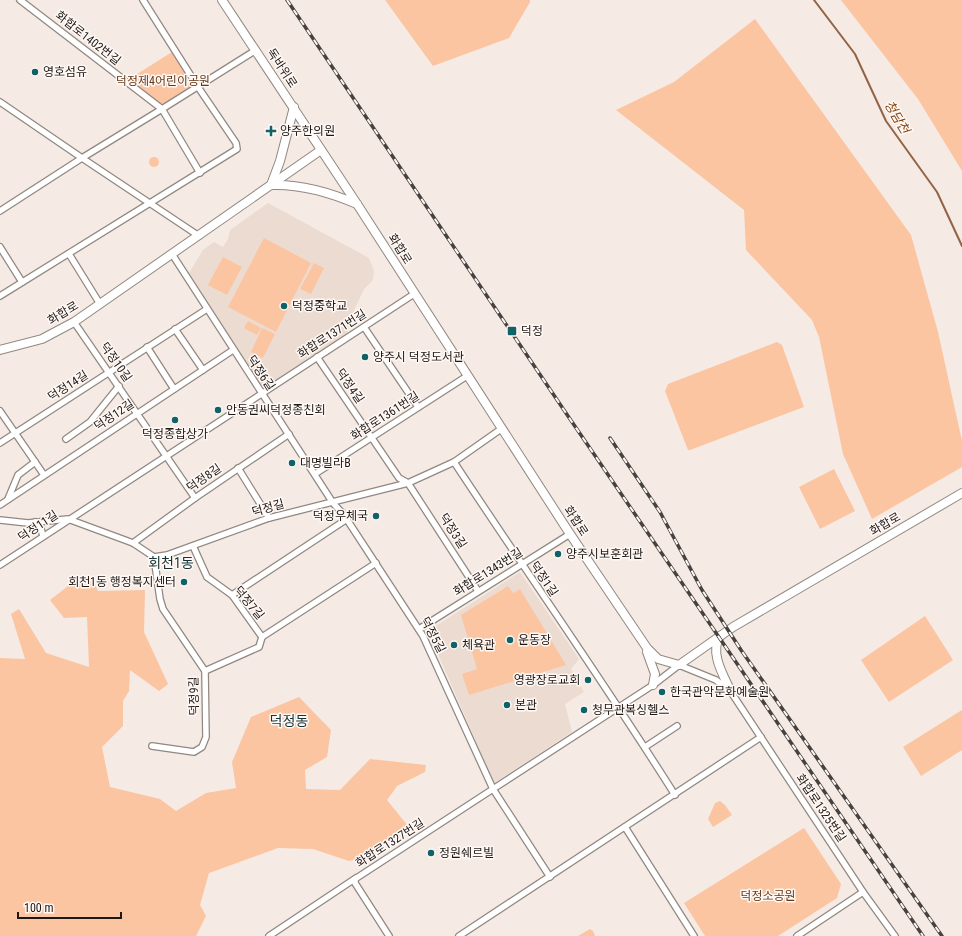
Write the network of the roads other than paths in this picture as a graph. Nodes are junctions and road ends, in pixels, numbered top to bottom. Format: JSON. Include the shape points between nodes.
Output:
{"nodes":[{"id":1,"x":20,"y":0,"type":"edge"},
{"id":2,"x":143,"y":0,"type":"edge"},
{"id":3,"x":222,"y":0,"type":"edge"},
{"id":4,"x":256,"y":50,"type":"junction"},
{"id":5,"x":198,"y":87,"type":"junction"},
{"id":6,"x":0,"y":102,"type":"edge"},
{"id":7,"x":294,"y":107,"type":"junction"},
{"id":8,"x":162,"y":109,"type":"junction"},
{"id":9,"x":321,"y":150,"type":"junction"},
{"id":10,"x":82,"y":158,"type":"junction"},
{"id":11,"x":200,"y":173,"type":"junction"},
{"id":12,"x":271,"y":185,"type":"junction"},
{"id":13,"x":150,"y":203,"type":"junction"},
{"id":14,"x":357,"y":204,"type":"junction"},
{"id":15,"x":0,"y":211,"type":"edge"},
{"id":16,"x":199,"y":236,"type":"junction"},
{"id":17,"x":0,"y":247,"type":"edge"},
{"id":18,"x":69,"y":254,"type":"junction"},
{"id":19,"x":172,"y":254,"type":"junction"},
{"id":20,"x":22,"y":282,"type":"junction"},
{"id":21,"x":414,"y":294,"type":"junction"},
{"id":22,"x":0,"y":296,"type":"edge"},
{"id":23,"x":100,"y":304,"type":"junction"},
{"id":24,"x":207,"y":309,"type":"junction"},
{"id":25,"x":74,"y":322,"type":"junction"},
{"id":26,"x":364,"y":327,"type":"junction"},
{"id":27,"x":176,"y":329,"type":"junction"},
{"id":28,"x":147,"y":347,"type":"junction"},
{"id":29,"x":0,"y":350,"type":"edge"},
{"id":30,"x":233,"y":350,"type":"junction"},
{"id":31,"x":317,"y":357,"type":"junction"},
{"id":32,"x":202,"y":370,"type":"junction"},
{"id":33,"x":109,"y":372,"type":"junction"},
{"id":34,"x":467,"y":376,"type":"junction"},
{"id":35,"x":119,"y":386,"type":"junction"},
{"id":36,"x":174,"y":389,"type":"junction"},
{"id":37,"x":262,"y":393,"type":"junction"},
{"id":38,"x":418,"y":407,"type":"junction"},
{"id":39,"x":0,"y":411,"type":"edge"},
{"id":40,"x":137,"y":413,"type":"junction"},
{"id":41,"x":501,"y":429,"type":"junction"},
{"id":42,"x":15,"y":434,"type":"junction"},
{"id":43,"x":289,"y":434,"type":"junction"},
{"id":44,"x":372,"y":436,"type":"junction"},
{"id":45,"x":66,"y":439,"type":"dead end"},
{"id":46,"x":0,"y":443,"type":"edge"},
{"id":47,"x":166,"y":455,"type":"junction"},
{"id":48,"x":35,"y":462,"type":"junction"},
{"id":49,"x":454,"y":462,"type":"junction"},
{"id":50,"x":238,"y":468,"type":"junction"},
{"id":51,"x":315,"y":474,"type":"junction"},
{"id":52,"x":44,"y":475,"type":"junction"},
{"id":53,"x":408,"y":483,"type":"junction"},
{"id":54,"x":962,"y":492,"type":"edge"},
{"id":55,"x":195,"y":498,"type":"junction"},
{"id":56,"x":8,"y":500,"type":"junction"},
{"id":57,"x":333,"y":503,"type":"junction"},
{"id":58,"x":0,"y":505,"type":"edge"},
{"id":59,"x":269,"y":518,"type":"junction"},
{"id":60,"x":68,"y":519,"type":"junction"},
{"id":61,"x":347,"y":519,"type":"junction"},
{"id":62,"x":0,"y":520,"type":"edge"},
{"id":63,"x":35,"y":522,"type":"junction"},
{"id":64,"x":570,"y":534,"type":"junction"},
{"id":65,"x":43,"y":536,"type":"junction"},
{"id":66,"x":133,"y":543,"type":"junction"},
{"id":67,"x":193,"y":546,"type":"junction"},
{"id":68,"x":154,"y":557,"type":"junction"},
{"id":69,"x":376,"y":564,"type":"junction"},
{"id":70,"x":521,"y":564,"type":"junction"},
{"id":71,"x":0,"y":565,"type":"edge"},
{"id":72,"x":478,"y":591,"type":"junction"},
{"id":73,"x":232,"y":595,"type":"junction"},
{"id":74,"x":419,"y":629,"type":"junction"},
{"id":75,"x":720,"y":636,"type":"junction"},
{"id":76,"x":262,"y":637,"type":"junction"},
{"id":77,"x":644,"y":644,"type":"junction"},
{"id":78,"x":679,"y":665,"type":"junction"},
{"id":79,"x":205,"y":670,"type":"junction"},
{"id":80,"x":660,"y":679,"type":"joint"},
{"id":81,"x":653,"y":684,"type":"junction"},
{"id":82,"x":731,"y":692,"type":"junction"},
{"id":83,"x":619,"y":706,"type":"junction"},
{"id":84,"x":677,"y":726,"type":"dead end"},
{"id":85,"x":760,"y":737,"type":"junction"},
{"id":86,"x":152,"y":746,"type":"dead end"},
{"id":87,"x":645,"y":747,"type":"junction"},
{"id":88,"x":493,"y":788,"type":"junction"},
{"id":89,"x":675,"y":795,"type":"junction"},
{"id":90,"x":625,"y":827,"type":"junction"},
{"id":91,"x":550,"y":877,"type":"junction"},
{"id":92,"x":356,"y":878,"type":"junction"},
{"id":93,"x":863,"y":892,"type":"junction"},
{"id":94,"x":269,"y":936,"type":"edge"},
{"id":95,"x":389,"y":936,"type":"edge"},
{"id":96,"x":459,"y":936,"type":"edge"},
{"id":97,"x":694,"y":936,"type":"edge"},
{"id":98,"x":796,"y":936,"type":"edge"},
{"id":99,"x":895,"y":936,"type":"edge"}],
"edges":[{"from":1,"to":8,"type":"street","name":"화합로1402번길"},
{"from":2,"to":5,"type":"street"},
{"from":3,"to":4,"type":"main road","name":"독바위로"},
{"from":4,"to":5,"type":"street"},
{"from":4,"to":7,"type":"main road","name":"독바위로"},
{"from":5,"to":8,"type":"street"},
{"from":5,"to":11,"type":"street","via":[[238,147],[236,151]]},
{"from":6,"to":10,"type":"street"},
{"from":7,"to":9,"type":"main road","name":"독바위로"},
{"from":7,"to":12,"type":"main road"},
{"from":8,"to":10,"type":"street"},
{"from":8,"to":11,"type":"street","name":"화합로1402번길"},
{"from":9,"to":12,"type":"main road","name":"화합로"},
{"from":9,"to":14,"type":"main road","name":"화합로"},
{"from":10,"to":13,"type":"street"},
{"from":10,"to":15,"type":"street"},
{"from":11,"to":13,"type":"street"},
{"from":12,"to":14,"type":"main road","via":[[290,184],[325,191]]},
{"from":12,"to":16,"type":"main road","name":"화합로"},
{"from":13,"to":16,"type":"street"},
{"from":13,"to":18,"type":"street"},
{"from":14,"to":21,"type":"main road","name":"화합로"},
{"from":16,"to":19,"type":"main road","name":"화합로"},
{"from":17,"to":20,"type":"street"},
{"from":18,"to":20,"type":"street"},
{"from":18,"to":23,"type":"street"},
{"from":19,"to":23,"type":"main road","name":"화합로"},
{"from":19,"to":24,"type":"street","name":"덕정6길"},
{"from":20,"to":22,"type":"street"},
{"from":21,"to":26,"type":"street","name":"화합로1371번길"},
{"from":21,"to":34,"type":"main road","name":"화합로"},
{"from":23,"to":25,"type":"main road","name":"화합로"},
{"from":24,"to":27,"type":"street","name":"덕정14길"},
{"from":24,"to":30,"type":"street","name":"덕정6길"},
{"from":25,"to":29,"type":"main road","name":"화합로","via":[[42,339]]},
{"from":25,"to":33,"type":"street","name":"덕정10길"},
{"from":26,"to":31,"type":"street","name":"화합로1371번길"},
{"from":26,"to":38,"type":"street"},
{"from":27,"to":28,"type":"street","name":"덕정14길"},
{"from":27,"to":32,"type":"street"},
{"from":28,"to":33,"type":"street","name":"덕정14길"},
{"from":28,"to":36,"type":"street"},
{"from":30,"to":32,"type":"street","name":"덕정12길"},
{"from":30,"to":37,"type":"street","name":"덕정6길"},
{"from":31,"to":37,"type":"street","name":"화합로1371번길"},
{"from":31,"to":44,"type":"street","name":"덕정4길"},
{"from":32,"to":36,"type":"street","name":"덕정12길"},
{"from":33,"to":35,"type":"street","name":"덕정10길"},
{"from":33,"to":42,"type":"street","name":"덕정14길"},
{"from":34,"to":38,"type":"street","name":"화합로1361번길"},
{"from":34,"to":41,"type":"main road","name":"화합로"},
{"from":35,"to":40,"type":"street","name":"덕정10길"},
{"from":35,"to":45,"type":"street","name":"덕정12길","via":[[90,422]]},
{"from":36,"to":40,"type":"street","name":"덕정12길"},
{"from":37,"to":43,"type":"street","name":"덕정6길"},
{"from":37,"to":47,"type":"street"},
{"from":38,"to":44,"type":"street","name":"화합로1361번길"},
{"from":39,"to":42,"type":"street"},
{"from":40,"to":47,"type":"street","name":"덕정10길"},
{"from":40,"to":52,"type":"street","name":"덕정12길"},
{"from":41,"to":49,"type":"street","name":"덕정길"},
{"from":41,"to":64,"type":"main road","name":"화합로"},
{"from":42,"to":46,"type":"street","name":"덕정14길"},
{"from":42,"to":48,"type":"street"},
{"from":43,"to":50,"type":"street","name":"덕정8길"},
{"from":43,"to":51,"type":"street","name":"덕정6길"},
{"from":44,"to":51,"type":"street","name":"화합로1361번길"},
{"from":44,"to":53,"type":"street","name":"덕정4길","via":[[399,478]]},
{"from":47,"to":55,"type":"street","name":"덕정10길"},
{"from":47,"to":60,"type":"street"},
{"from":48,"to":52,"type":"street"},
{"from":48,"to":56,"type":"street","via":[[18,475]]},
{"from":49,"to":53,"type":"street","name":"덕정길"},
{"from":49,"to":70,"type":"street","name":"덕정1길"},
{"from":50,"to":55,"type":"street","name":"덕정8길"},
{"from":50,"to":59,"type":"street"},
{"from":51,"to":57,"type":"street","name":"덕정6길"},
{"from":52,"to":56,"type":"street","name":"덕정12길"},
{"from":53,"to":57,"type":"street","name":"덕정길"},
{"from":53,"to":72,"type":"street","name":"덕정3길"},
{"from":54,"to":75,"type":"main road","name":"화합로"},
{"from":55,"to":66,"type":"street","name":"덕정8길"},
{"from":56,"to":58,"type":"street","name":"덕정12길"},
{"from":57,"to":59,"type":"street","name":"덕정길"},
{"from":57,"to":61,"type":"street","name":"덕정5길"},
{"from":59,"to":67,"type":"street","name":"덕정길"},
{"from":60,"to":63,"type":"street"},
{"from":60,"to":65,"type":"street","name":"덕정11길"},
{"from":60,"to":66,"type":"street"},
{"from":61,"to":69,"type":"street","name":"덕정5길"},
{"from":61,"to":73,"type":"street"},
{"from":62,"to":63,"type":"street"},
{"from":63,"to":65,"type":"street"},
{"from":64,"to":70,"type":"street","name":"화합로1343번길"},
{"from":64,"to":77,"type":"main road","name":"화합로"},
{"from":65,"to":71,"type":"street","name":"덕정11길"},
{"from":66,"to":68,"type":"street"},
{"from":67,"to":68,"type":"street","name":"덕정길"},
{"from":67,"to":73,"type":"street","name":"덕정7길","via":[[207,577]]},
{"from":68,"to":79,"type":"street","name":"덕정9길","via":[[163,609]]},
{"from":69,"to":74,"type":"street","name":"덕정5길"},
{"from":69,"to":76,"type":"street"},
{"from":70,"to":72,"type":"street","name":"화합로1343번길"},
{"from":70,"to":83,"type":"street","name":"덕정1길"},
{"from":72,"to":74,"type":"street","name":"화합로1343번길"},
{"from":73,"to":76,"type":"street","name":"덕정7길"},
{"from":74,"to":88,"type":"street","name":"덕정5길"},
{"from":75,"to":78,"type":"main road","name":"화합로"},
{"from":75,"to":82,"type":"main road","via":[[716,655]]},
{"from":76,"to":79,"type":"street","via":[[259,647]]},
{"from":77,"to":78,"type":"main road","name":"화합로","via":[[658,659]]},
{"from":77,"to":81,"type":"main road","via":[[655,674]]},
{"from":78,"to":80,"type":"street","name":"화합로"},
{"from":78,"to":82,"type":"street","name":"화합로1325번길","via":[[716,680]]},
{"from":79,"to":86,"type":"street","name":"덕정9길","via":[[206,737],[202,747],[192,752]]},
{"from":80,"to":81,"type":"street","name":"화합로1327번길"},
{"from":81,"to":83,"type":"street","name":"화합로1327번길"},
{"from":82,"to":85,"type":"street","name":"화합로1325번길"},
{"from":83,"to":87,"type":"street"},
{"from":83,"to":88,"type":"street","name":"화합로1327번길"},
{"from":84,"to":87,"type":"street"},
{"from":85,"to":89,"type":"street"},
{"from":85,"to":93,"type":"street","name":"화합로1325번길"},
{"from":87,"to":89,"type":"street"},
{"from":88,"to":91,"type":"street"},
{"from":88,"to":92,"type":"street","name":"화합로1327번길"},
{"from":89,"to":90,"type":"street"},
{"from":90,"to":91,"type":"street"},
{"from":90,"to":97,"type":"street"},
{"from":91,"to":96,"type":"street"},
{"from":92,"to":94,"type":"street"},
{"from":92,"to":95,"type":"street","name":"화합로1327번길","via":[[355,883]]},
{"from":93,"to":98,"type":"street"},
{"from":93,"to":99,"type":"street","name":"화합로1325번길"}]}
